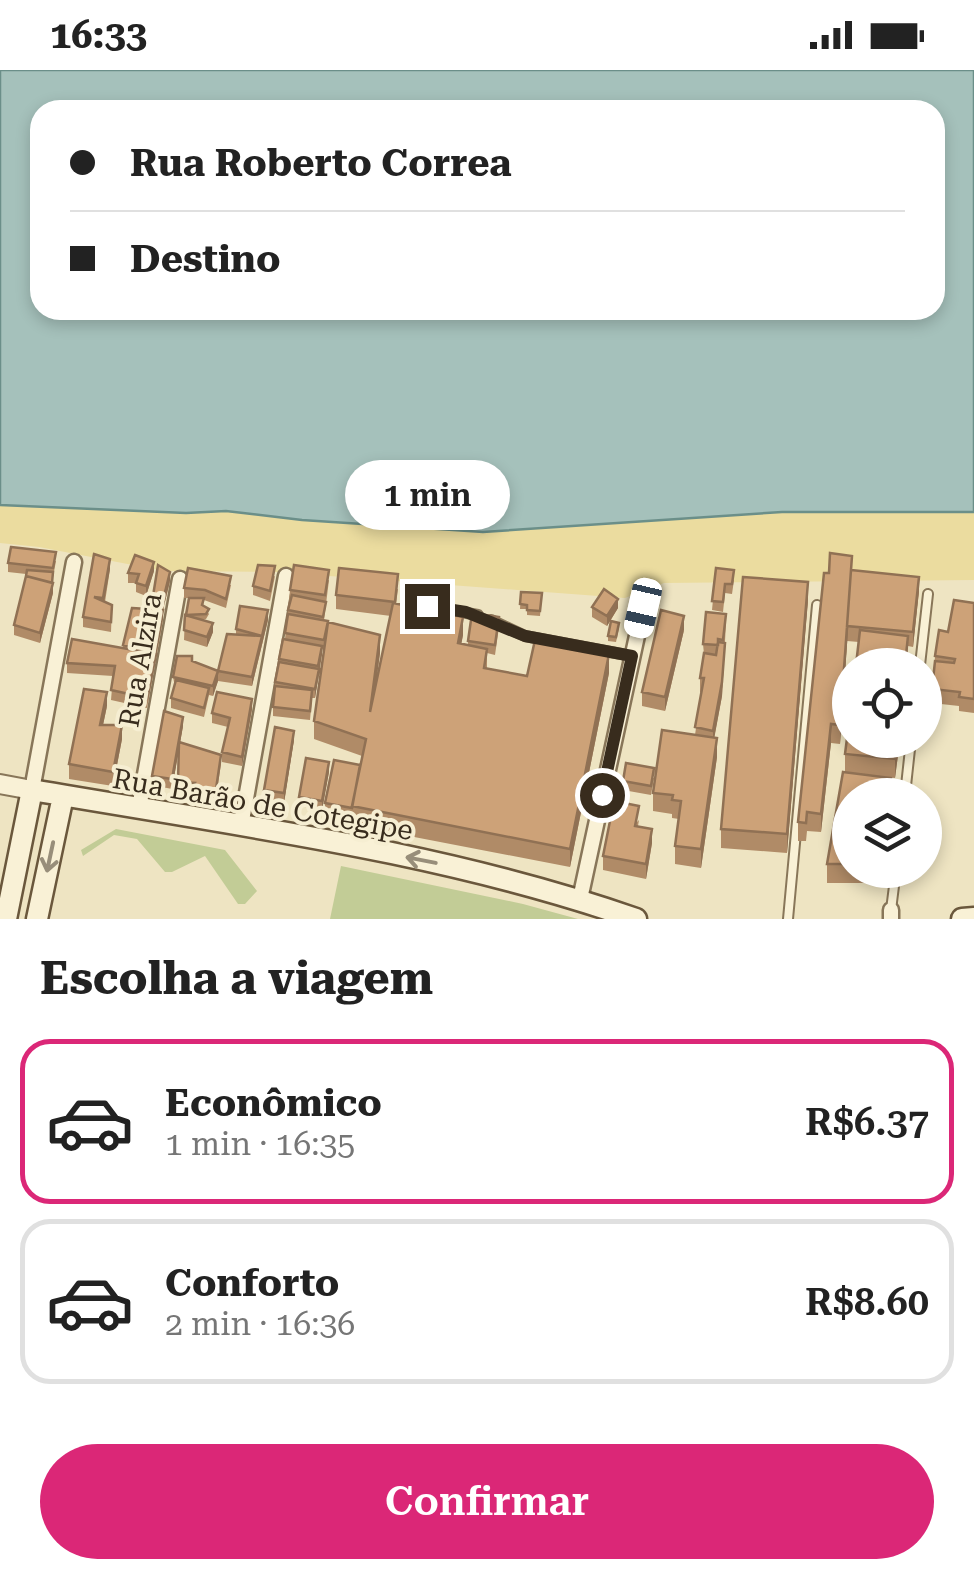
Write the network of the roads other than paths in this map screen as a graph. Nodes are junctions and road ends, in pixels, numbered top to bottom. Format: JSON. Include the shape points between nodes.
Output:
{"nodes":[{"id":1,"x":74,"y":562,"type":"dead end"},
{"id":2,"x":286,"y":576,"type":"dead end"},
{"id":3,"x":180,"y":580,"type":"dead end"},
{"id":4,"x":928,"y":594,"type":"dead end"},
{"id":5,"x":818,"y":605,"type":"edge"},
{"id":6,"x":427,"y":606,"type":"edge"},
{"id":7,"x":643,"y":608,"type":"dead end"},
{"id":8,"x":922,"y":648,"type":"edge"},
{"id":9,"x":632,"y":656,"type":"junction"},
{"id":10,"x":0,"y":784,"type":"edge"},
{"id":11,"x":32,"y":790,"type":"junction"},
{"id":12,"x":63,"y":796,"type":"junction"},
{"id":13,"x":139,"y":808,"type":"junction"},
{"id":14,"x":240,"y":826,"type":"junction"},
{"id":15,"x":894,"y":888,"type":"edge"},
{"id":16,"x":580,"y":899,"type":"junction"},
{"id":17,"x":891,"y":914,"type":"edge"},
{"id":18,"x":974,"y":918,"type":"edge"},
{"id":19,"x":6,"y":919,"type":"edge"},
{"id":20,"x":37,"y":919,"type":"edge"},
{"id":21,"x":636,"y":919,"type":"edge"},
{"id":22,"x":788,"y":919,"type":"edge"},
{"id":23,"x":962,"y":919,"type":"edge"}],
"edges":[{"from":1,"to":11,"type":"street"},
{"from":2,"to":14,"type":"street"},
{"from":3,"to":13,"type":"street","name":"Rua Alzira"},
{"from":4,"to":8,"type":"lane"},
{"from":5,"to":22,"type":"lane"},
{"from":6,"to":9,"type":"lane","via":[[466,612],[525,636]]},
{"from":7,"to":9,"type":"street"},
{"from":9,"to":16,"type":"street"},
{"from":10,"to":11,"type":"street","name":"Rua Barão de Cotegipe"},
{"from":11,"to":12,"type":"main road","name":"Rua Barão de Cotegipe"},
{"from":11,"to":19,"type":"main road"},
{"from":12,"to":13,"type":"main road","name":"Rua Barão de Cotegipe"},
{"from":12,"to":20,"type":"main road","one_way":true},
{"from":13,"to":14,"type":"main road","name":"Rua Barão de Cotegipe"},
{"from":16,"to":14,"type":"main road","name":"Rua Barão de Cotegipe","one_way":true},
{"from":15,"to":17,"type":"lane"},
{"from":16,"to":21,"type":"main road","name":"Rua Barão de Cotegipe"},
{"from":18,"to":23,"type":"main road"}]}
